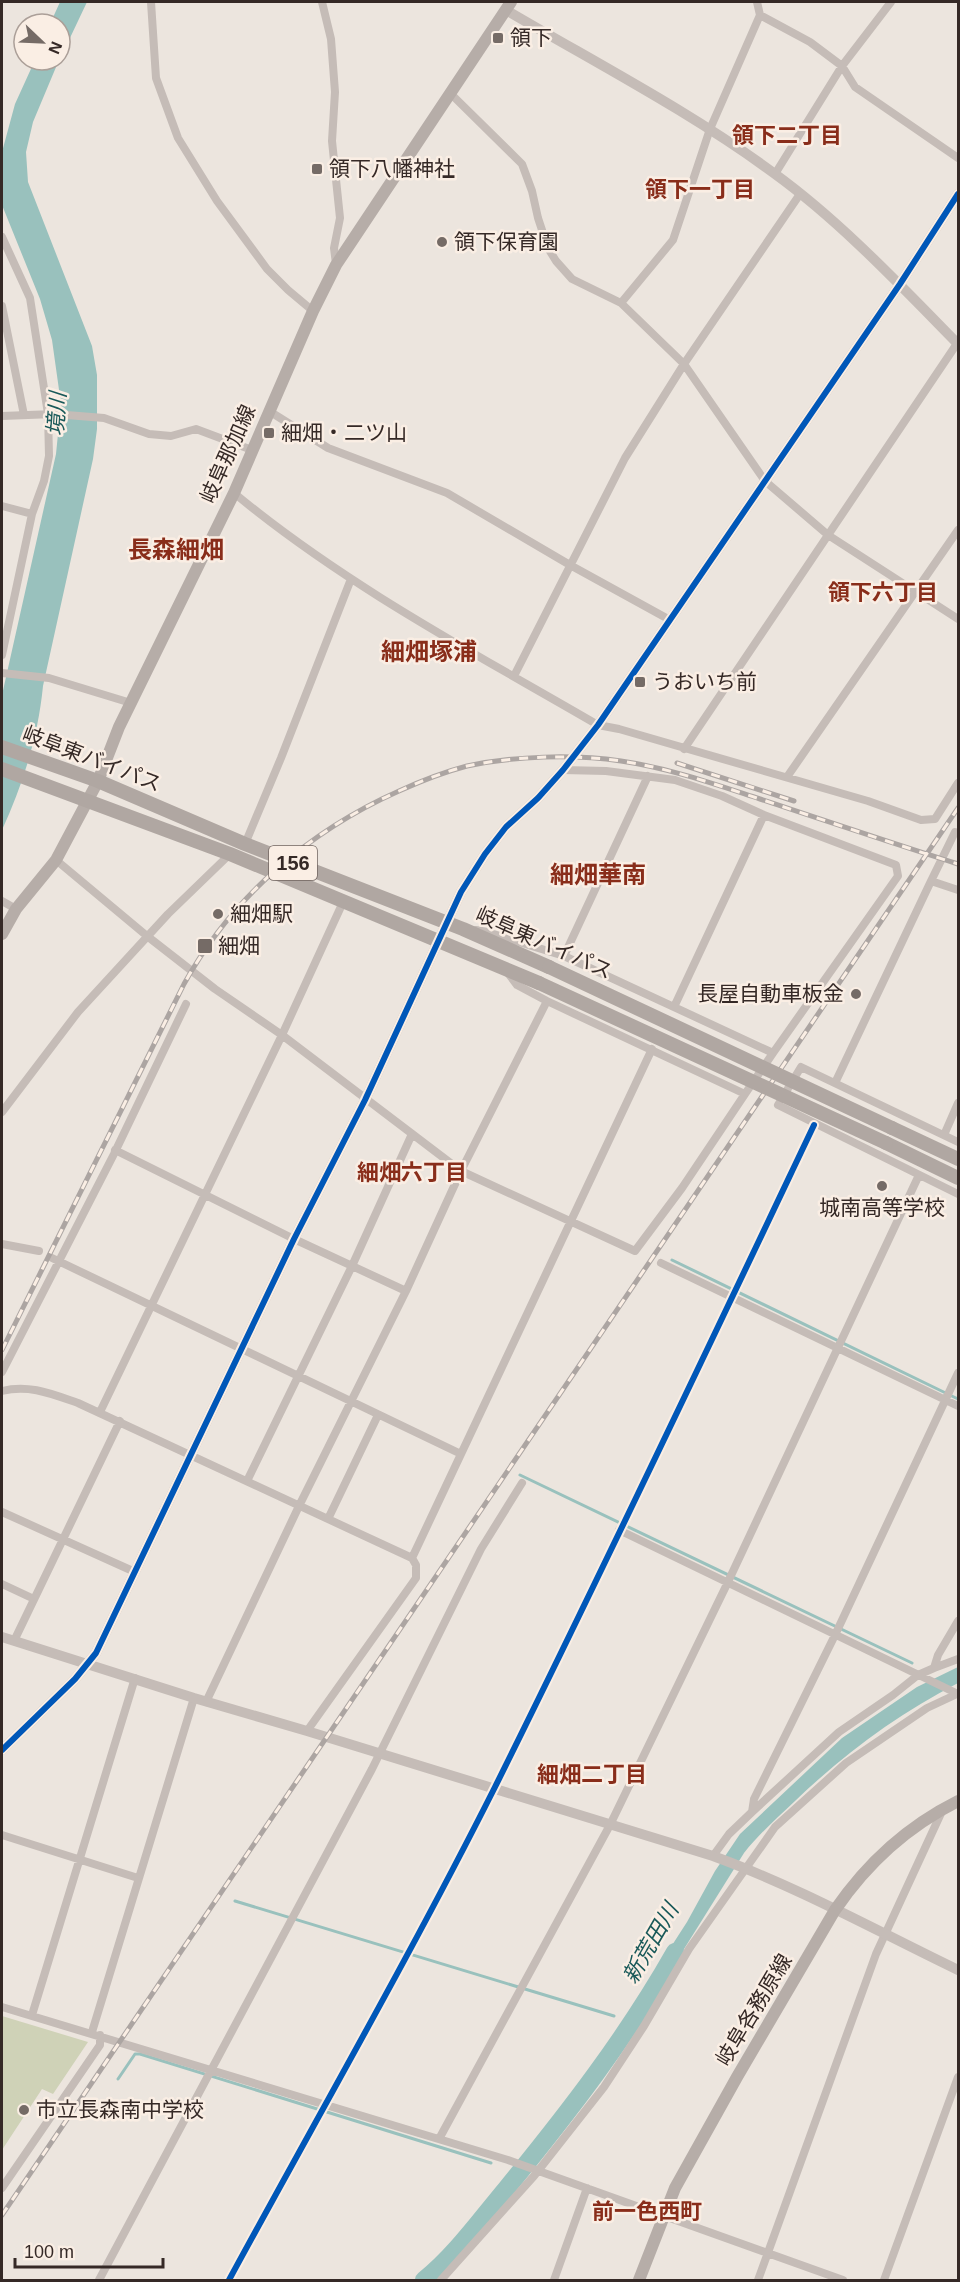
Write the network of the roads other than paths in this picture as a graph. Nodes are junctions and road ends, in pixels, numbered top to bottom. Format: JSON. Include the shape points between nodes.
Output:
{"nodes":[{"id":1,"x":151,"y":2,"type":"edge"},
{"id":2,"x":322,"y":2,"type":"edge"},
{"id":3,"x":757,"y":2,"type":"edge"},
{"id":4,"x":891,"y":2,"type":"edge"},
{"id":5,"x":509,"y":6,"type":"edge"},
{"id":6,"x":760,"y":15,"type":"junction"},
{"id":7,"x":842,"y":66,"type":"junction"},
{"id":8,"x":451,"y":94,"type":"junction"},
{"id":9,"x":710,"y":129,"type":"junction"},
{"id":10,"x":958,"y":158,"type":"edge"},
{"id":11,"x":775,"y":174,"type":"junction"},
{"id":12,"x":800,"y":194,"type":"junction"},
{"id":13,"x":958,"y":194,"type":"edge"},
{"id":14,"x":2,"y":237,"type":"edge"},
{"id":15,"x":336,"y":265,"type":"junction"},
{"id":16,"x":900,"y":284,"type":"junction"},
{"id":17,"x":621,"y":303,"type":"junction"},
{"id":18,"x":2,"y":306,"type":"edge"},
{"id":19,"x":313,"y":311,"type":"junction"},
{"id":20,"x":958,"y":343,"type":"edge"},
{"id":21,"x":684,"y":364,"type":"junction"},
{"id":22,"x":268,"y":411,"type":"junction"},
{"id":23,"x":51,"y":414,"type":"junction"},
{"id":24,"x":24,"y":415,"type":"junction"},
{"id":25,"x":2,"y":416,"type":"edge"},
{"id":26,"x":252,"y":450,"type":"junction"},
{"id":27,"x":765,"y":481,"type":"junction"},
{"id":28,"x":234,"y":493,"type":"junction"},
{"id":29,"x":2,"y":506,"type":"edge"},
{"id":30,"x":32,"y":514,"type":"junction"},
{"id":31,"x":958,"y":530,"type":"edge"},
{"id":32,"x":828,"y":535,"type":"junction"},
{"id":33,"x":570,"y":565,"type":"junction"},
{"id":34,"x":351,"y":579,"type":"junction"},
{"id":35,"x":917,"y":591,"type":"junction"},
{"id":36,"x":958,"y":619,"type":"edge"},
{"id":37,"x":670,"y":620,"type":"junction"},
{"id":38,"x":2,"y":655,"type":"edge"},
{"id":39,"x":2,"y":673,"type":"edge"},
{"id":40,"x":514,"y":676,"type":"junction"},
{"id":41,"x":131,"y":703,"type":"junction"},
{"id":42,"x":598,"y":725,"type":"junction"},
{"id":43,"x":2,"y":747,"type":"edge"},
{"id":44,"x":684,"y":748,"type":"junction"},
{"id":45,"x":2,"y":769,"type":"edge"},
{"id":46,"x":563,"y":770,"type":"junction"},
{"id":47,"x":648,"y":776,"type":"junction"},
{"id":48,"x":787,"y":777,"type":"junction"},
{"id":49,"x":98,"y":781,"type":"junction"},
{"id":50,"x":958,"y":783,"type":"edge"},
{"id":51,"x":88,"y":801,"type":"junction"},
{"id":52,"x":764,"y":815,"type":"junction"},
{"id":53,"x":958,"y":833,"type":"edge"},
{"id":54,"x":245,"y":844,"type":"junction"},
{"id":55,"x":230,"y":854,"type":"junction"},
{"id":56,"x":56,"y":860,"type":"junction"},
{"id":57,"x":931,"y":881,"type":"junction"},
{"id":58,"x":958,"y":890,"type":"edge"},
{"id":59,"x":344,"y":900,"type":"junction"},
{"id":60,"x":2,"y":901,"type":"edge"},
{"id":61,"x":16,"y":909,"type":"junction"},
{"id":62,"x":446,"y":924,"type":"junction"},
{"id":63,"x":463,"y":929,"type":"junction"},
{"id":64,"x":2,"y":934,"type":"edge"},
{"id":65,"x":147,"y":936,"type":"junction"},
{"id":66,"x":438,"y":942,"type":"junction"},
{"id":67,"x":564,"y":956,"type":"junction"},
{"id":68,"x":504,"y":969,"type":"junction"},
{"id":69,"x":547,"y":1001,"type":"junction"},
{"id":70,"x":186,"y":1004,"type":"dead end"},
{"id":71,"x":674,"y":1008,"type":"junction"},
{"id":72,"x":282,"y":1035,"type":"junction"},
{"id":73,"x":651,"y":1049,"type":"junction"},
{"id":74,"x":773,"y":1053,"type":"junction"},
{"id":75,"x":835,"y":1083,"type":"junction"},
{"id":76,"x":745,"y":1095,"type":"junction"},
{"id":77,"x":365,"y":1100,"type":"junction"},
{"id":78,"x":958,"y":1103,"type":"edge"},
{"id":79,"x":2,"y":1112,"type":"edge"},
{"id":80,"x":814,"y":1125,"type":"junction"},
{"id":81,"x":412,"y":1134,"type":"junction"},
{"id":82,"x":944,"y":1135,"type":"junction"},
{"id":83,"x":958,"y":1142,"type":"edge"},
{"id":84,"x":115,"y":1150,"type":"junction"},
{"id":85,"x":958,"y":1159,"type":"edge"},
{"id":86,"x":461,"y":1170,"type":"junction"},
{"id":87,"x":919,"y":1175,"type":"junction"},
{"id":88,"x":958,"y":1178,"type":"edge"},
{"id":89,"x":205,"y":1194,"type":"junction"},
{"id":90,"x":958,"y":1194,"type":"edge"},
{"id":91,"x":570,"y":1220,"type":"junction"},
{"id":92,"x":294,"y":1239,"type":"junction"},
{"id":93,"x":2,"y":1244,"type":"edge"},
{"id":94,"x":39,"y":1251,"type":"dead end"},
{"id":95,"x":56,"y":1260,"type":"junction"},
{"id":96,"x":661,"y":1263,"type":"dead end"},
{"id":97,"x":352,"y":1266,"type":"junction"},
{"id":98,"x":406,"y":1290,"type":"junction"},
{"id":99,"x":732,"y":1297,"type":"junction"},
{"id":100,"x":151,"y":1306,"type":"junction"},
{"id":101,"x":838,"y":1348,"type":"junction"},
{"id":102,"x":242,"y":1349,"type":"junction"},
{"id":103,"x":2,"y":1372,"type":"edge"},
{"id":104,"x":958,"y":1373,"type":"edge"},
{"id":105,"x":297,"y":1376,"type":"junction"},
{"id":106,"x":2,"y":1391,"type":"edge"},
{"id":107,"x":945,"y":1400,"type":"junction"},
{"id":108,"x":350,"y":1402,"type":"junction"},
{"id":109,"x":958,"y":1406,"type":"edge"},
{"id":110,"x":100,"y":1412,"type":"junction"},
{"id":111,"x":378,"y":1415,"type":"junction"},
{"id":112,"x":120,"y":1421,"type":"junction"},
{"id":113,"x":461,"y":1454,"type":"junction"},
{"id":114,"x":190,"y":1456,"type":"junction"},
{"id":115,"x":247,"y":1481,"type":"junction"},
{"id":116,"x":522,"y":1483,"type":"dead end"},
{"id":117,"x":299,"y":1506,"type":"junction"},
{"id":118,"x":2,"y":1512,"type":"edge"},
{"id":119,"x":328,"y":1520,"type":"junction"},
{"id":120,"x":619,"y":1530,"type":"junction"},
{"id":121,"x":63,"y":1540,"type":"junction"},
{"id":122,"x":412,"y":1558,"type":"junction"},
{"id":123,"x":135,"y":1572,"type":"junction"},
{"id":124,"x":2,"y":1584,"type":"edge"},
{"id":125,"x":727,"y":1584,"type":"junction"},
{"id":126,"x":34,"y":1599,"type":"junction"},
{"id":127,"x":958,"y":1621,"type":"edge"},
{"id":128,"x":836,"y":1633,"type":"junction"},
{"id":129,"x":2,"y":1637,"type":"edge"},
{"id":130,"x":14,"y":1641,"type":"junction"},
{"id":131,"x":958,"y":1659,"type":"edge"},
{"id":132,"x":89,"y":1664,"type":"junction"},
{"id":133,"x":934,"y":1668,"type":"junction"},
{"id":134,"x":918,"y":1675,"type":"junction"},
{"id":135,"x":135,"y":1678,"type":"junction"},
{"id":136,"x":956,"y":1693,"type":"edge"},
{"id":137,"x":194,"y":1698,"type":"junction"},
{"id":138,"x":206,"y":1702,"type":"junction"},
{"id":139,"x":307,"y":1731,"type":"junction"},
{"id":140,"x":2,"y":1749,"type":"edge"},
{"id":141,"x":379,"y":1754,"type":"junction"},
{"id":142,"x":494,"y":1789,"type":"junction"},
{"id":143,"x":958,"y":1801,"type":"edge"},
{"id":144,"x":943,"y":1809,"type":"junction"},
{"id":145,"x":752,"y":1812,"type":"junction"},
{"id":146,"x":610,"y":1825,"type":"junction"},
{"id":147,"x":2,"y":1835,"type":"edge"},
{"id":148,"x":715,"y":1857,"type":"junction"},
{"id":149,"x":78,"y":1860,"type":"junction"},
{"id":150,"x":742,"y":1867,"type":"junction"},
{"id":151,"x":138,"y":1878,"type":"junction"},
{"id":152,"x":835,"y":1910,"type":"junction"},
{"id":153,"x":885,"y":1934,"type":"junction"},
{"id":154,"x":958,"y":1970,"type":"edge"},
{"id":155,"x":2,"y":2007,"type":"edge"},
{"id":156,"x":32,"y":2014,"type":"junction"},
{"id":157,"x":96,"y":2034,"type":"junction"},
{"id":158,"x":211,"y":2070,"type":"junction"},
{"id":159,"x":958,"y":2077,"type":"edge"},
{"id":160,"x":324,"y":2105,"type":"junction"},
{"id":161,"x":439,"y":2139,"type":"junction"},
{"id":162,"x":536,"y":2170,"type":"junction"},
{"id":163,"x":2,"y":2188,"type":"edge"},
{"id":164,"x":587,"y":2188,"type":"junction"},
{"id":165,"x":663,"y":2214,"type":"junction"},
{"id":166,"x":768,"y":2253,"type":"junction"},
{"id":167,"x":99,"y":2280,"type":"edge"},
{"id":168,"x":230,"y":2280,"type":"edge"},
{"id":169,"x":441,"y":2280,"type":"edge"},
{"id":170,"x":554,"y":2280,"type":"edge"},
{"id":171,"x":639,"y":2280,"type":"edge"},
{"id":172,"x":758,"y":2280,"type":"edge"},
{"id":173,"x":843,"y":2280,"type":"edge"},
{"id":174,"x":884,"y":2280,"type":"edge"}],
"edges":[{"from":1,"to":19,"type":"street","via":[[156,78],[178,138],[217,201],[267,269]]},
{"from":2,"to":15,"type":"street","via":[[331,39],[335,92],[332,141],[340,218],[334,248]]},
{"from":3,"to":6,"type":"street"},
{"from":4,"to":7,"type":"street"},
{"from":5,"to":8,"type":"main road","name":"岐阜那加線"},
{"from":5,"to":9,"type":"street"},
{"from":6,"to":7,"type":"street","via":[[810,42]]},
{"from":6,"to":9,"type":"street"},
{"from":7,"to":10,"type":"street","via":[[855,87]]},
{"from":7,"to":11,"type":"street"},
{"from":8,"to":15,"type":"main road","name":"岐阜那加線"},
{"from":8,"to":17,"type":"street","via":[[522,164],[548,248],[556,261],[572,279]]},
{"from":9,"to":11,"type":"street"},
{"from":9,"to":17,"type":"street","via":[[673,240]]},
{"from":11,"to":12,"type":"street"},
{"from":12,"to":16,"type":"street"},
{"from":12,"to":21,"type":"street"},
{"from":13,"to":16,"type":"street"},
{"from":14,"to":23,"type":"street","via":[[30,298]]},
{"from":15,"to":19,"type":"main road","name":"岐阜那加線"},
{"from":16,"to":20,"type":"street"},
{"from":16,"to":27,"type":"street"},
{"from":17,"to":21,"type":"street"},
{"from":18,"to":24,"type":"street"},
{"from":19,"to":22,"type":"main road","name":"岐阜那加線"},
{"from":20,"to":32,"type":"street"},
{"from":21,"to":27,"type":"street"},
{"from":21,"to":33,"type":"street","via":[[626,458]]},
{"from":22,"to":26,"type":"main road","name":"岐阜那加線"},
{"from":22,"to":33,"type":"street","via":[[328,448],[447,494]]},
{"from":23,"to":24,"type":"street"},
{"from":23,"to":26,"type":"street","via":[[104,418],[149,434],[171,436],[196,429]]},
{"from":23,"to":30,"type":"street","via":[[49,456]]},
{"from":24,"to":25,"type":"street"},
{"from":26,"to":28,"type":"main road","name":"岐阜那加線"},
{"from":27,"to":32,"type":"street"},
{"from":27,"to":37,"type":"street"},
{"from":28,"to":34,"type":"street"},
{"from":28,"to":41,"type":"main road","name":"岐阜那加線"},
{"from":29,"to":30,"type":"street"},
{"from":30,"to":38,"type":"street"},
{"from":31,"to":35,"type":"street"},
{"from":32,"to":35,"type":"street"},
{"from":32,"to":44,"type":"street"},
{"from":33,"to":37,"type":"street"},
{"from":33,"to":40,"type":"street"},
{"from":34,"to":40,"type":"street"},
{"from":34,"to":54,"type":"street"},
{"from":35,"to":36,"type":"street"},
{"from":35,"to":48,"type":"street"},
{"from":37,"to":42,"type":"street"},
{"from":39,"to":41,"type":"street","via":[[49,678]]},
{"from":40,"to":42,"type":"street"},
{"from":41,"to":49,"type":"main road","name":"岐阜那加線"},
{"from":42,"to":44,"type":"street"},
{"from":42,"to":46,"type":"street"},
{"from":43,"to":49,"type":"highway","name":"岐阜東バイパス","number":"156"},
{"from":44,"to":48,"type":"street"},
{"from":45,"to":51,"type":"highway","name":"岐阜東バイパス","number":"156"},
{"from":46,"to":47,"type":"street"},
{"from":46,"to":62,"type":"street","via":[[485,854]]},
{"from":47,"to":52,"type":"street","via":[[694,786]]},
{"from":47,"to":67,"type":"street"},
{"from":48,"to":50,"type":"street","via":[[921,820],[935,819]]},
{"from":49,"to":51,"type":"main road","name":"岐阜那加線"},
{"from":49,"to":54,"type":"highway","name":"岐阜東バイパス","number":"156"},
{"from":51,"to":55,"type":"highway","name":"岐阜東バイパス","number":"156"},
{"from":51,"to":56,"type":"main road","name":"岐阜那加線"},
{"from":52,"to":71,"type":"street"},
{"from":52,"to":74,"type":"street","via":[[896,865],[898,876]]},
{"from":53,"to":57,"type":"street","via":[[951,839]]},
{"from":54,"to":62,"type":"highway","name":"岐阜東バイパス","number":"156"},
{"from":55,"to":59,"type":"highway","name":"岐阜東バイパス","number":"156"},
{"from":55,"to":65,"type":"street"},
{"from":56,"to":61,"type":"main road","name":"岐阜那加線"},
{"from":56,"to":65,"type":"street"},
{"from":57,"to":58,"type":"street"},
{"from":57,"to":75,"type":"street"},
{"from":59,"to":66,"type":"highway","name":"岐阜東バイパス","number":"156"},
{"from":59,"to":72,"type":"street"},
{"from":60,"to":61,"type":"street"},
{"from":61,"to":64,"type":"main road","name":"岐阜那加線"},
{"from":62,"to":63,"type":"highway","name":"岐阜東バイパス","number":"156"},
{"from":62,"to":66,"type":"street"},
{"from":63,"to":67,"type":"street","via":[[488,932]]},
{"from":63,"to":85,"type":"highway","name":"岐阜東バイパス","number":"156","bridge":true},
{"from":65,"to":72,"type":"street"},
{"from":65,"to":79,"type":"street","via":[[60,1034]]},
{"from":66,"to":68,"type":"highway","name":"岐阜東バイパス","number":"156"},
{"from":66,"to":77,"type":"street"},
{"from":67,"to":71,"type":"street"},
{"from":68,"to":69,"type":"street","via":[[518,985]]},
{"from":68,"to":88,"type":"highway","name":"岐阜東バイパス","number":"156","bridge":true},
{"from":69,"to":73,"type":"street"},
{"from":69,"to":86,"type":"street"},
{"from":70,"to":84,"type":"street"},
{"from":71,"to":74,"type":"street"},
{"from":72,"to":77,"type":"street"},
{"from":72,"to":89,"type":"street"},
{"from":73,"to":76,"type":"street"},
{"from":73,"to":91,"type":"street"},
{"from":74,"to":76,"type":"street"},
{"from":75,"to":80,"type":"street","via":[[801,1067],[778,1105]]},
{"from":75,"to":82,"type":"street"},
{"from":76,"to":91,"type":"street","via":[[635,1251]]},
{"from":77,"to":81,"type":"street"},
{"from":77,"to":92,"type":"street"},
{"from":78,"to":82,"type":"street"},
{"from":80,"to":87,"type":"street"},
{"from":80,"to":99,"type":"street"},
{"from":81,"to":86,"type":"street"},
{"from":81,"to":97,"type":"street"},
{"from":82,"to":83,"type":"street"},
{"from":84,"to":89,"type":"street"},
{"from":84,"to":95,"type":"street"},
{"from":86,"to":91,"type":"street"},
{"from":86,"to":98,"type":"street"},
{"from":87,"to":90,"type":"street"},
{"from":87,"to":101,"type":"street"},
{"from":89,"to":92,"type":"street"},
{"from":89,"to":100,"type":"street"},
{"from":91,"to":113,"type":"street"},
{"from":92,"to":97,"type":"street"},
{"from":92,"to":102,"type":"street"},
{"from":93,"to":94,"type":"street"},
{"from":95,"to":100,"type":"street"},
{"from":95,"to":103,"type":"street"},
{"from":96,"to":99,"type":"street"},
{"from":97,"to":98,"type":"street"},
{"from":97,"to":105,"type":"street"},
{"from":98,"to":108,"type":"street"},
{"from":99,"to":101,"type":"street"},
{"from":99,"to":120,"type":"street"},
{"from":100,"to":102,"type":"street"},
{"from":100,"to":110,"type":"street"},
{"from":101,"to":107,"type":"street"},
{"from":101,"to":125,"type":"street"},
{"from":102,"to":105,"type":"street"},
{"from":102,"to":114,"type":"street"},
{"from":104,"to":107,"type":"street"},
{"from":105,"to":108,"type":"street"},
{"from":105,"to":115,"type":"street"},
{"from":106,"to":110,"type":"street","via":[[18,1387],[42,1390]]},
{"from":107,"to":109,"type":"street"},
{"from":107,"to":128,"type":"street"},
{"from":108,"to":111,"type":"street"},
{"from":108,"to":117,"type":"street"},
{"from":110,"to":112,"type":"street"},
{"from":111,"to":113,"type":"street"},
{"from":111,"to":119,"type":"street"},
{"from":112,"to":114,"type":"street"},
{"from":112,"to":121,"type":"street"},
{"from":113,"to":122,"type":"street"},
{"from":114,"to":115,"type":"street"},
{"from":114,"to":123,"type":"street"},
{"from":115,"to":117,"type":"street"},
{"from":116,"to":141,"type":"street","via":[[481,1549]]},
{"from":117,"to":119,"type":"street"},
{"from":117,"to":138,"type":"street"},
{"from":118,"to":121,"type":"street"},
{"from":119,"to":122,"type":"street"},
{"from":120,"to":125,"type":"street"},
{"from":120,"to":142,"type":"street"},
{"from":121,"to":123,"type":"street"},
{"from":121,"to":126,"type":"street"},
{"from":122,"to":139,"type":"street","via":[[416,1578]]},
{"from":123,"to":132,"type":"street"},
{"from":124,"to":126,"type":"street"},
{"from":125,"to":128,"type":"street"},
{"from":125,"to":146,"type":"street"},
{"from":126,"to":130,"type":"street"},
{"from":127,"to":133,"type":"street"},
{"from":128,"to":134,"type":"street"},
{"from":128,"to":145,"type":"street","via":[[754,1799]]},
{"from":129,"to":130,"type":"street"},
{"from":130,"to":132,"type":"street"},
{"from":131,"to":133,"type":"street"},
{"from":132,"to":135,"type":"street"},
{"from":132,"to":140,"type":"street"},
{"from":133,"to":134,"type":"street"},
{"from":134,"to":136,"type":"street"},
{"from":134,"to":145,"type":"street","via":[[839,1732]]},
{"from":135,"to":137,"type":"street"},
{"from":135,"to":149,"type":"street"},
{"from":136,"to":150,"type":"street","via":[[846,1763],[775,1827]]},
{"from":137,"to":138,"type":"street"},
{"from":137,"to":151,"type":"street"},
{"from":138,"to":139,"type":"street"},
{"from":139,"to":141,"type":"street"},
{"from":141,"to":142,"type":"street"},
{"from":141,"to":158,"type":"street"},
{"from":142,"to":146,"type":"street"},
{"from":142,"to":160,"type":"street"},
{"from":143,"to":144,"type":"main road","name":"岐阜各務原線"},
{"from":144,"to":152,"type":"main road","name":"岐阜各務原線","via":[[884,1851]]},
{"from":144,"to":153,"type":"street"},
{"from":145,"to":148,"type":"street","via":[[729,1834]]},
{"from":146,"to":148,"type":"street"},
{"from":146,"to":161,"type":"street"},
{"from":147,"to":149,"type":"street"},
{"from":148,"to":150,"type":"street"},
{"from":149,"to":151,"type":"street"},
{"from":149,"to":156,"type":"street"},
{"from":150,"to":152,"type":"street"},
{"from":150,"to":162,"type":"street","via":[[604,2088]]},
{"from":151,"to":157,"type":"street"},
{"from":152,"to":153,"type":"street"},
{"from":152,"to":165,"type":"main road","name":"岐阜各務原線","via":[[737,2077]]},
{"from":153,"to":154,"type":"street"},
{"from":153,"to":166,"type":"street"},
{"from":155,"to":156,"type":"street"},
{"from":156,"to":157,"type":"street"},
{"from":157,"to":158,"type":"street"},
{"from":157,"to":163,"type":"street","via":[[100,2045]]},
{"from":158,"to":160,"type":"street"},
{"from":158,"to":167,"type":"street"},
{"from":159,"to":174,"type":"street"},
{"from":160,"to":161,"type":"street"},
{"from":160,"to":168,"type":"street"},
{"from":161,"to":162,"type":"street"},
{"from":162,"to":164,"type":"street"},
{"from":162,"to":169,"type":"street"},
{"from":164,"to":165,"type":"street"},
{"from":164,"to":170,"type":"street"},
{"from":165,"to":166,"type":"street"},
{"from":165,"to":171,"type":"main road","name":"岐阜各務原線"},
{"from":166,"to":172,"type":"street"},
{"from":166,"to":173,"type":"street"}]}
